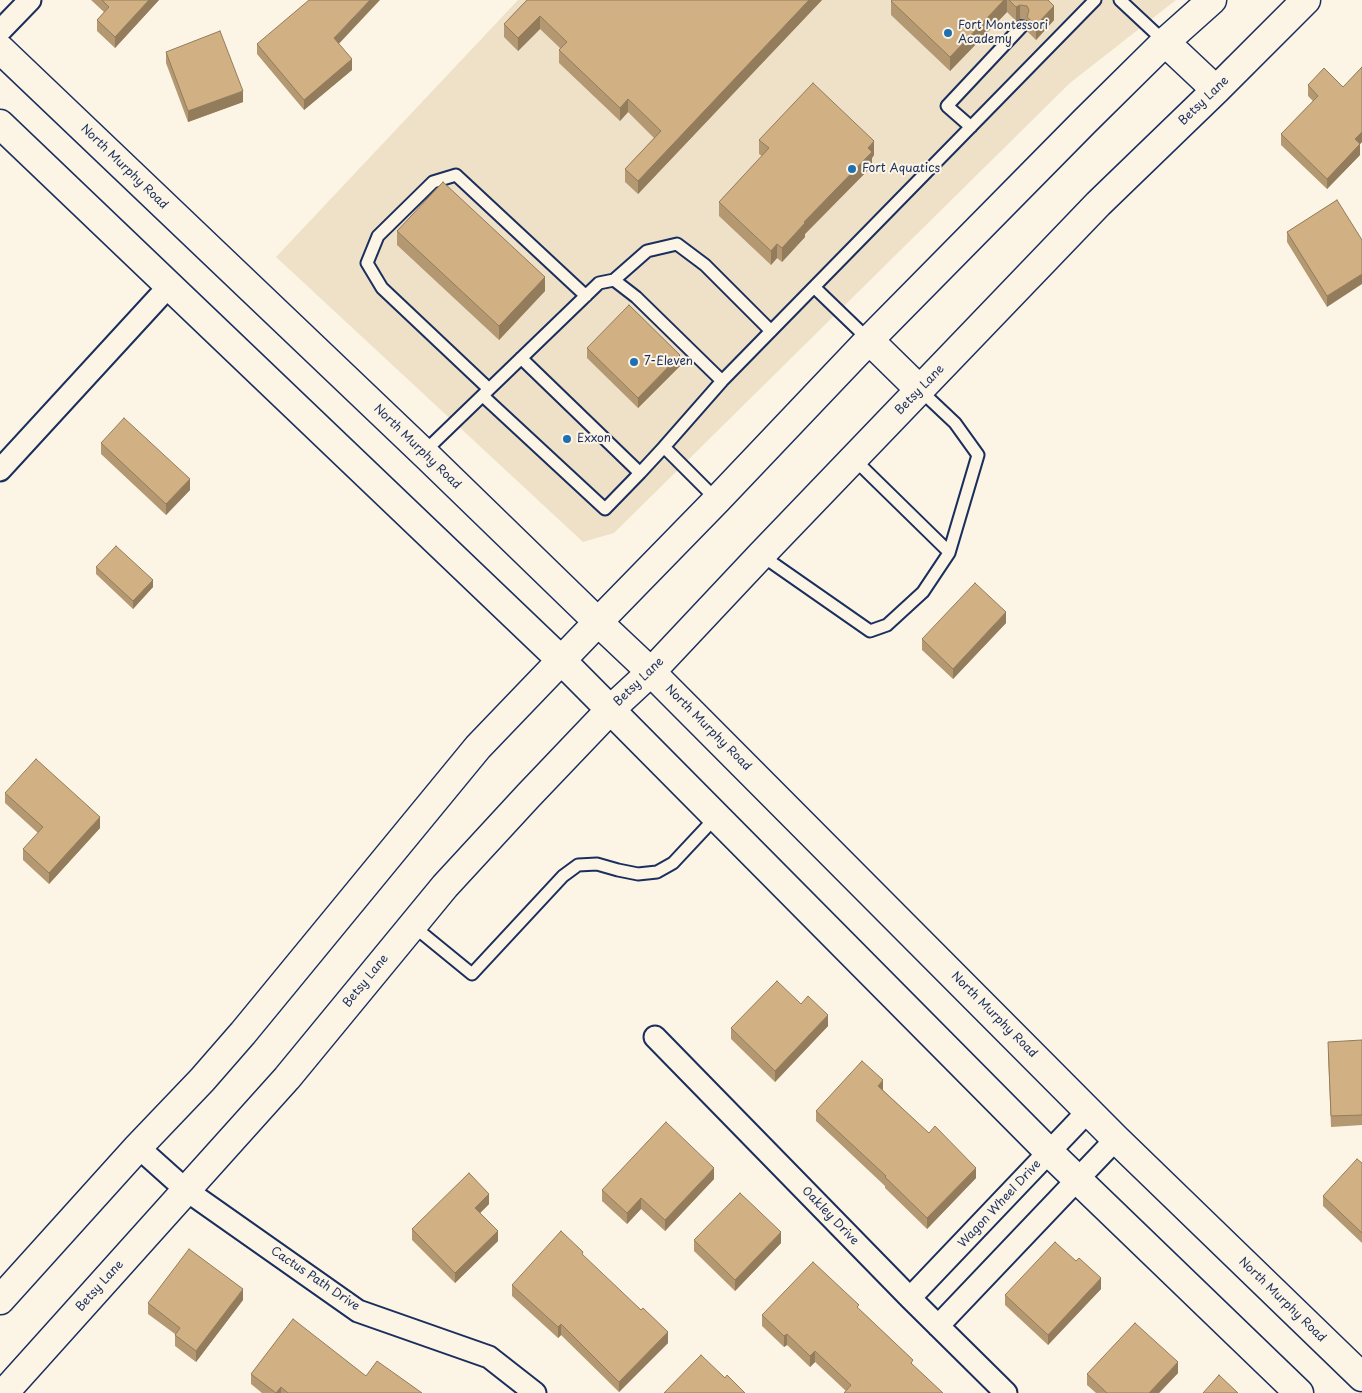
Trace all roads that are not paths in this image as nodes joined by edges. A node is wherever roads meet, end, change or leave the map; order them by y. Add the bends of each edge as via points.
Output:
1 (30, 0) edge
2 (1095, 0) edge
3 (1212, 0) edge
4 (1306, 0) edge
5 (1124, 2) edge
6 (1022, 26) edge
7 (0, 30) edge
8 (1165, 42) junction
9 (0, 49) edge
10 (1216, 90) junction
11 (0, 124) edge
12 (971, 127) junction
13 (614, 280) junction
14 (169, 286) junction
15 (814, 287) junction
16 (586, 296) junction
17 (771, 331) junction
18 (869, 340) junction
19 (521, 358) junction
20 (722, 381) junction
21 (920, 390) junction
22 (486, 392) junction
23 (664, 448) junction
24 (424, 452) junction
25 (853, 459) junction
26 (0, 470) edge
27 (640, 473) junction
28 (717, 500) junction
29 (950, 552) junction
30 (761, 555) junction
31 (598, 622) junction
32 (561, 660) junction
33 (651, 672) junction
34 (610, 710) junction
35 (716, 817) junction
36 (412, 925) junction
37 (655, 1037) dead end
38 (1089, 1110) junction
39 (1116, 1139) junction
40 (138, 1147) junction
41 (1049, 1152) junction
42 (1078, 1179) junction
43 (186, 1190) junction
44 (910, 1298) junction
45 (0, 1300) edge
46 (938, 1326) junction
47 (1362, 1377) edge
48 (4, 1393) edge
49 (535, 1393) edge
50 (1006, 1393) edge
51 (1299, 1393) edge

1 - 7 street
2 - 12 lane
3 - 8 main road
4 - 10 main road, Betsy Lane
5 - 8 lane
6 - 12 lane via 947,106
8 - 10 main road
8 - 18 main road
9 - 24 main road, North Murphy Road
10 - 21 main road, Betsy Lane via 1098,204
11 - 14 main road
12 - 15 lane
13 - 16 lane via 599,283
13 - 17 lane via 647,251 677,244 704,265
13 - 20 lane via 636,297
14 - 26 street
14 - 32 main road
15 - 17 lane
15 - 18 lane
16 - 19 lane
16 - 22 lane via 456,175 433,182 378,236 367,263 382,288
17 - 20 lane
18 - 21 main road
18 - 28 main road
19 - 22 lane
19 - 27 lane
20 - 23 lane
21 - 25 main road, Betsy Lane
21 - 29 lane via 955,423 978,455
22 - 24 lane
22 - 27 lane via 605,509
23 - 27 lane
23 - 28 lane
24 - 31 main road, North Murphy Road
25 - 29 lane
25 - 30 main road, Betsy Lane
28 - 31 main road
29 - 30 lane via 923,592 887,625 870,631
30 - 33 main road, Betsy Lane
31 - 32 main road
31 - 33 main road, North Murphy Road
32 - 34 main road
32 - 40 main road via 478,747 243,1033
33 - 34 main road, Betsy Lane
33 - 38 main road, North Murphy Road
34 - 35 main road
34 - 36 main road, Betsy Lane
35 - 36 lane via 673,863 657,872 638,874 597,864 578,866 563,876 472,974
35 - 41 main road
36 - 43 main road, Betsy Lane via 287,1078
37 - 44 street, Oakley Drive
38 - 39 main road, North Murphy Road
38 - 41 street, Wagon Wheel Drive
39 - 42 street
39 - 47 main road, North Murphy Road
40 - 43 street, Cactus Path Drive
40 - 45 main road
41 - 42 main road
41 - 44 street, Wagon Wheel Drive
42 - 46 street
42 - 51 main road
43 - 48 main road, Betsy Lane
43 - 49 street, Cactus Path Drive via 358,1310 489,1357
44 - 46 street, Oakley Drive
46 - 50 street, Oakley Drive

